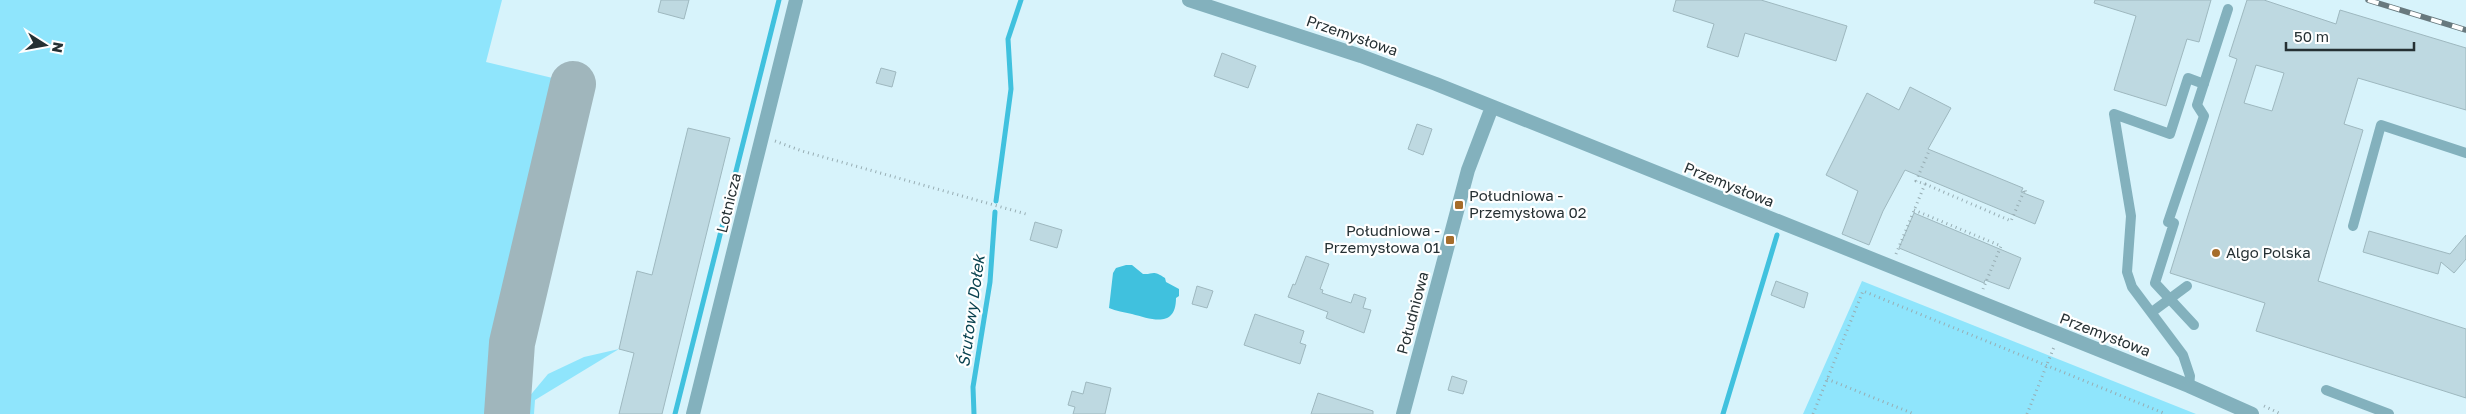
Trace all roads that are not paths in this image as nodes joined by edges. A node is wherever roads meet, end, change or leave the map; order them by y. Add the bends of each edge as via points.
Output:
1 (796, 0) edge
2 (1189, 0) edge
3 (2228, 9) dead end
4 (2204, 84) junction
5 (1492, 107) junction
6 (2466, 153) edge
7 (2353, 226) dead end
8 (2187, 286) dead end
9 (2170, 298) junction
10 (2152, 312) junction
11 (2194, 325) dead end
12 (2189, 386) junction
13 (2326, 390) dead end
14 (693, 414) edge
15 (1403, 414) edge
16 (2252, 414) edge
17 (2389, 414) edge

1 - 14 street, Lotnicza
2 - 5 street, Przemysłowa via 1361,56
3 - 4 lane
4 - 9 lane via 2198,104 2204,116 2168,222 2174,223 2155,283
4 - 10 lane via 2188,78 2170,134 2114,114 2131,216 2126,272 2132,287
5 - 12 street, Przemysłowa
5 - 15 street, Południowa via 1468,170
6 - 7 lane via 2381,125
8 - 9 lane
9 - 10 lane
9 - 11 lane
10 - 12 lane via 2183,356 2190,376
12 - 16 street, Przemysłowa
13 - 17 lane

